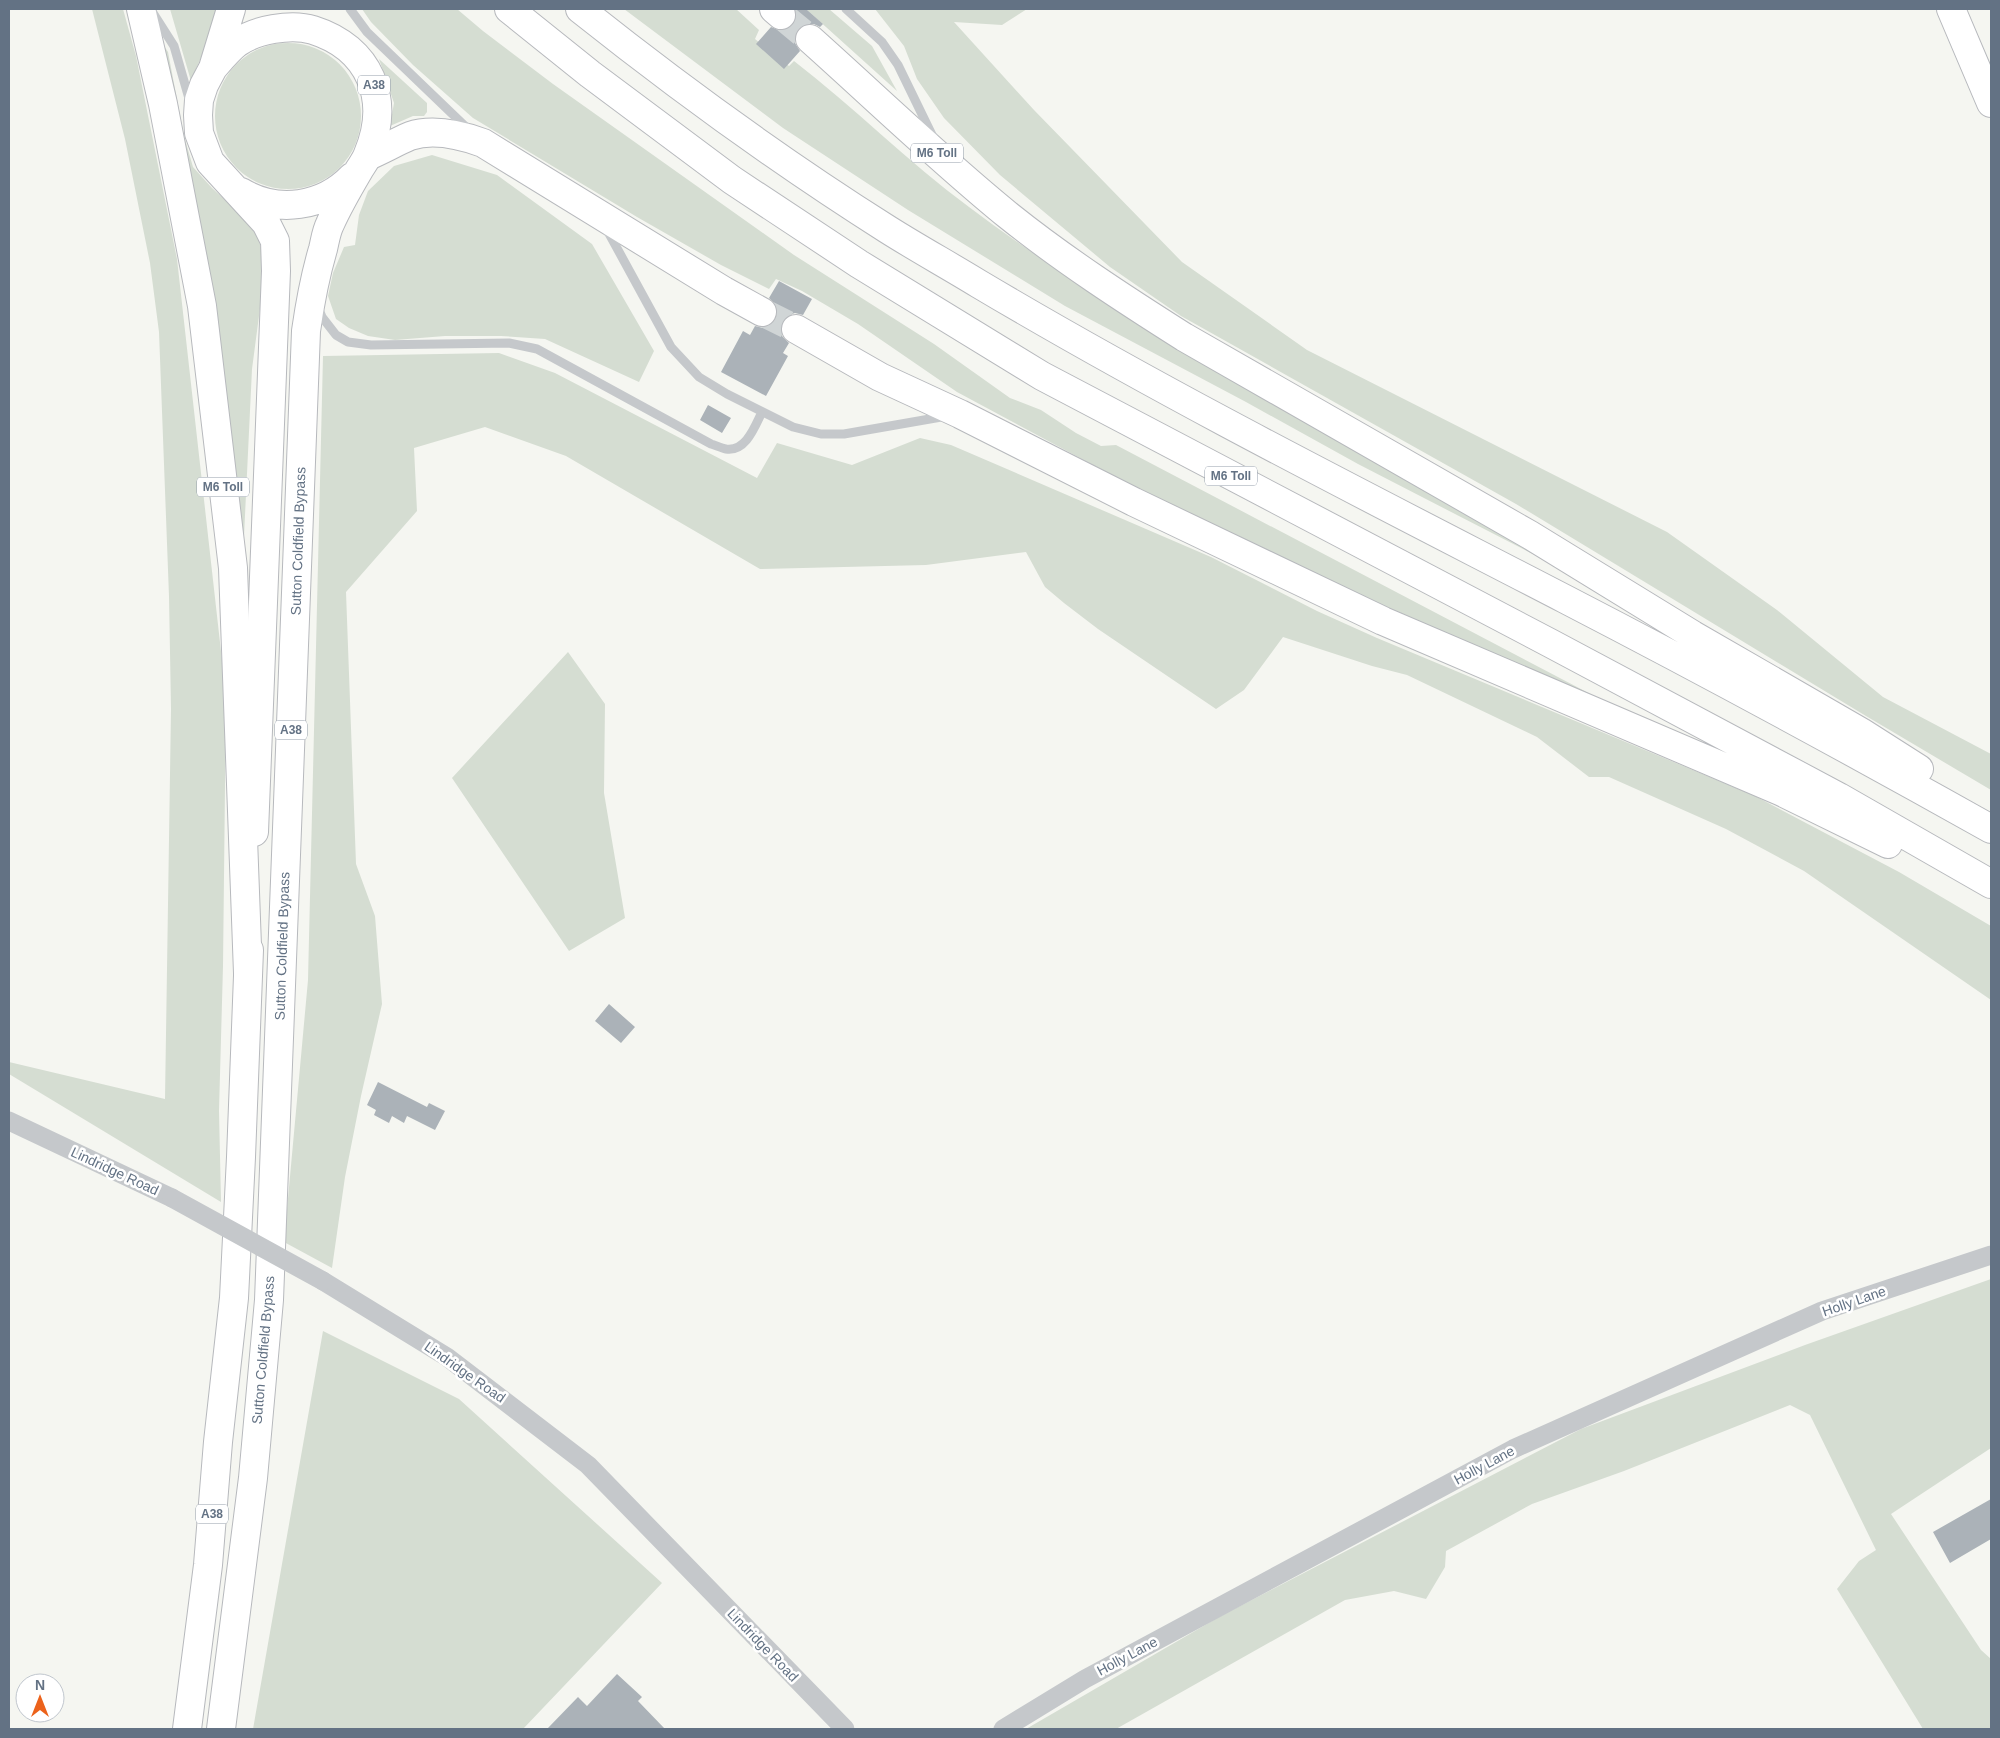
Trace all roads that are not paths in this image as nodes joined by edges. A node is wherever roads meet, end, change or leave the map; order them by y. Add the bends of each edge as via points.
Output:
1 (141, 9) edge
2 (150, 9) edge
3 (231, 9) edge
4 (292, 9) edge
5 (350, 9) edge
6 (509, 9) edge
7 (580, 9) edge
8 (846, 9) edge
9 (1951, 9) edge
10 (310, 29) junction
11 (810, 39) tunnel mouth
12 (212, 68) junction
13 (1991, 102) edge
14 (199, 133) junction
15 (483, 143) junction
16 (944, 160) junction
17 (363, 163) junction
18 (230, 185) junction
19 (598, 213) junction
20 (312, 293) junction
21 (762, 312) tunnel mouth
22 (796, 329) tunnel mouth
23 (762, 412) junction
24 (960, 414) junction
25 (1991, 816) edge
26 (1991, 829) edge
27 (1991, 884) edge
28 (1991, 895) edge
29 (248, 973) junction
30 (9, 1121) edge
31 (1991, 1255) edge
32 (187, 1729) edge
33 (221, 1729) edge
34 (845, 1729) edge
35 (1003, 1729) edge

1 - 29 highway, M6 Toll via 202,306 233,568
2 - 14 lane via 174,46
3 - 12 highway, Sutton Coldfield Bypass / A38
4 - 10 highway, Sutton Coldfield Bypass / A38
5 - 15 lane via 367,32
6 - 27 highway, M6 Toll via 732,180 859,264 1042,376 1830,792
7 - 26 highway via 800,171 888,230 1059,331 1251,436 1855,753
8 - 16 lane via 882,42 898,65
9 - 13 highway
10 - 12 highway, Sutton Coldfield Bypass / A38 via 265,30 237,43
10 - 17 highway, Sutton Coldfield Bypass / A38 via 329,35 346,46 361,60 370,75 378,112 376,133
11 - 16 highway, M6 Toll
12 - 14 highway, Sutton Coldfield Bypass / A38 via 200,100
14 - 18 highway, Sutton Coldfield Bypass / A38 via 210,162
15 - 17 highway via 460,135 412,136
15 - 19 highway
16 - 25 highway, M6 Toll via 1009,216 1184,337 1530,535 1693,635 1861,732
17 - 18 highway, Sutton Coldfield Bypass / A38 via 332,194 308,203 287,206 267,203 251,198
17 - 20 highway, Sutton Coldfield Bypass / A38 via 329,225
18 - 29 highway, Sutton Coldfield Bypass / A38 via 266,222 275,241 276,272
19 - 21 highway
19 - 23 lane via 671,347 699,377
20 - 23 lane via 322,317 336,334 348,342 372,345 509,343 537,349 711,444 728,449 741,445 749,437
20 - 33 highway, Sutton Coldfield Bypass / A38 via 306,331 269,1300 253,1478
22 - 24 highway via 880,377
23 - 24 lane via 793,427 821,434 844,434
24 - 28 highway via 1143,506 1383,620 1782,792
29 - 32 highway, Sutton Coldfield Bypass / A38 via 234,1298 208,1565
30 - 34 street, Lindridge Road, bridge via 172,1198 323,1281 447,1357 588,1465
31 - 35 street, Holly Lane via 1822,1311 1513,1449 1085,1679

